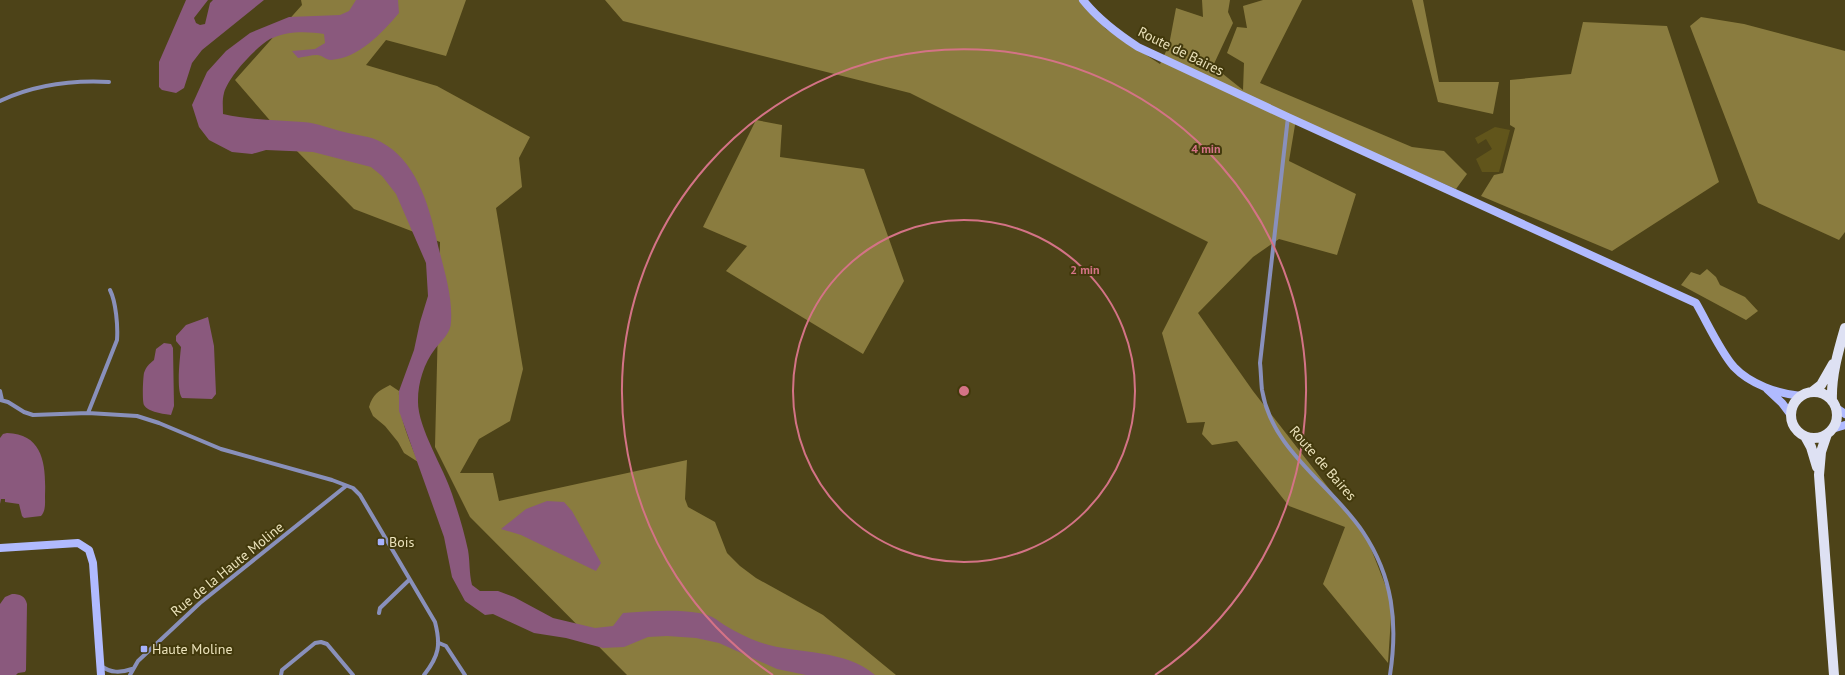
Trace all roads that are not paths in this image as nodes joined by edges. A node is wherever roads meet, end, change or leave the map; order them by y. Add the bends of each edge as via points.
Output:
1 (1083, 0) edge
2 (109, 82) dead end
3 (0, 101) edge
4 (1288, 117) junction
5 (110, 290) dead end
6 (1845, 328) edge
7 (1838, 353) junction
8 (1763, 386) junction
9 (0, 391) edge
10 (1812, 392) junction
11 (1801, 396) junction
12 (1, 400) edge
13 (1834, 404) junction
14 (88, 413) junction
15 (1845, 414) edge
16 (1791, 415) junction
17 (1845, 425) edge
18 (1829, 431) junction
19 (1805, 436) junction
20 (1819, 475) junction
21 (346, 486) junction
22 (0, 548) edge
23 (409, 580) junction
24 (379, 613) dead end
25 (439, 643) junction
26 (99, 665) junction
27 (132, 669) junction
28 (101, 675) edge
29 (130, 675) edge
30 (280, 675) edge
31 (353, 675) edge
32 (424, 675) edge
33 (465, 675) edge
34 (1390, 675) edge
35 (1834, 675) edge

1 - 4 street, Route de Baires via 1098,16 1138,47
2 - 3 street via 56,84 34,88
4 - 8 street, Route de Baires via 1696,303 1734,367
4 - 34 street, Route de Baires via 1260,363 1262,390 1270,417 1286,445 1354,519 1384,573 1394,612
5 - 14 street via 114,296 117,340
6 - 7 main road
7 - 10 main road via 1824,380
7 - 13 main road via 1832,384
8 - 11 street
8 - 16 street
9 - 12 street
10 - 11 main road
10 - 13 main road via 1822,394
11 - 16 main road via 1793,405
12 - 14 street via 34,415
13 - 15 street
13 - 18 main road via 1836,419
14 - 21 street via 137,416 221,449
16 - 19 main road via 1795,428
17 - 18 street
18 - 19 main road via 1817,437
18 - 20 main road via 1821,452
19 - 20 main road
20 - 35 main road
21 - 23 street via 353,488 360,495
21 - 27 street, Rue de la Haute Moline via 200,603
22 - 26 street via 78,543 89,550 93,563
23 - 24 street via 380,608
23 - 25 street via 435,622
25 - 32 street via 432,664
25 - 33 street via 446,646
26 - 27 street via 115,672
26 - 28 street
27 - 29 street, Rue de la Haute Moline
30 - 31 street via 282,670 315,643 321,642 327,644

